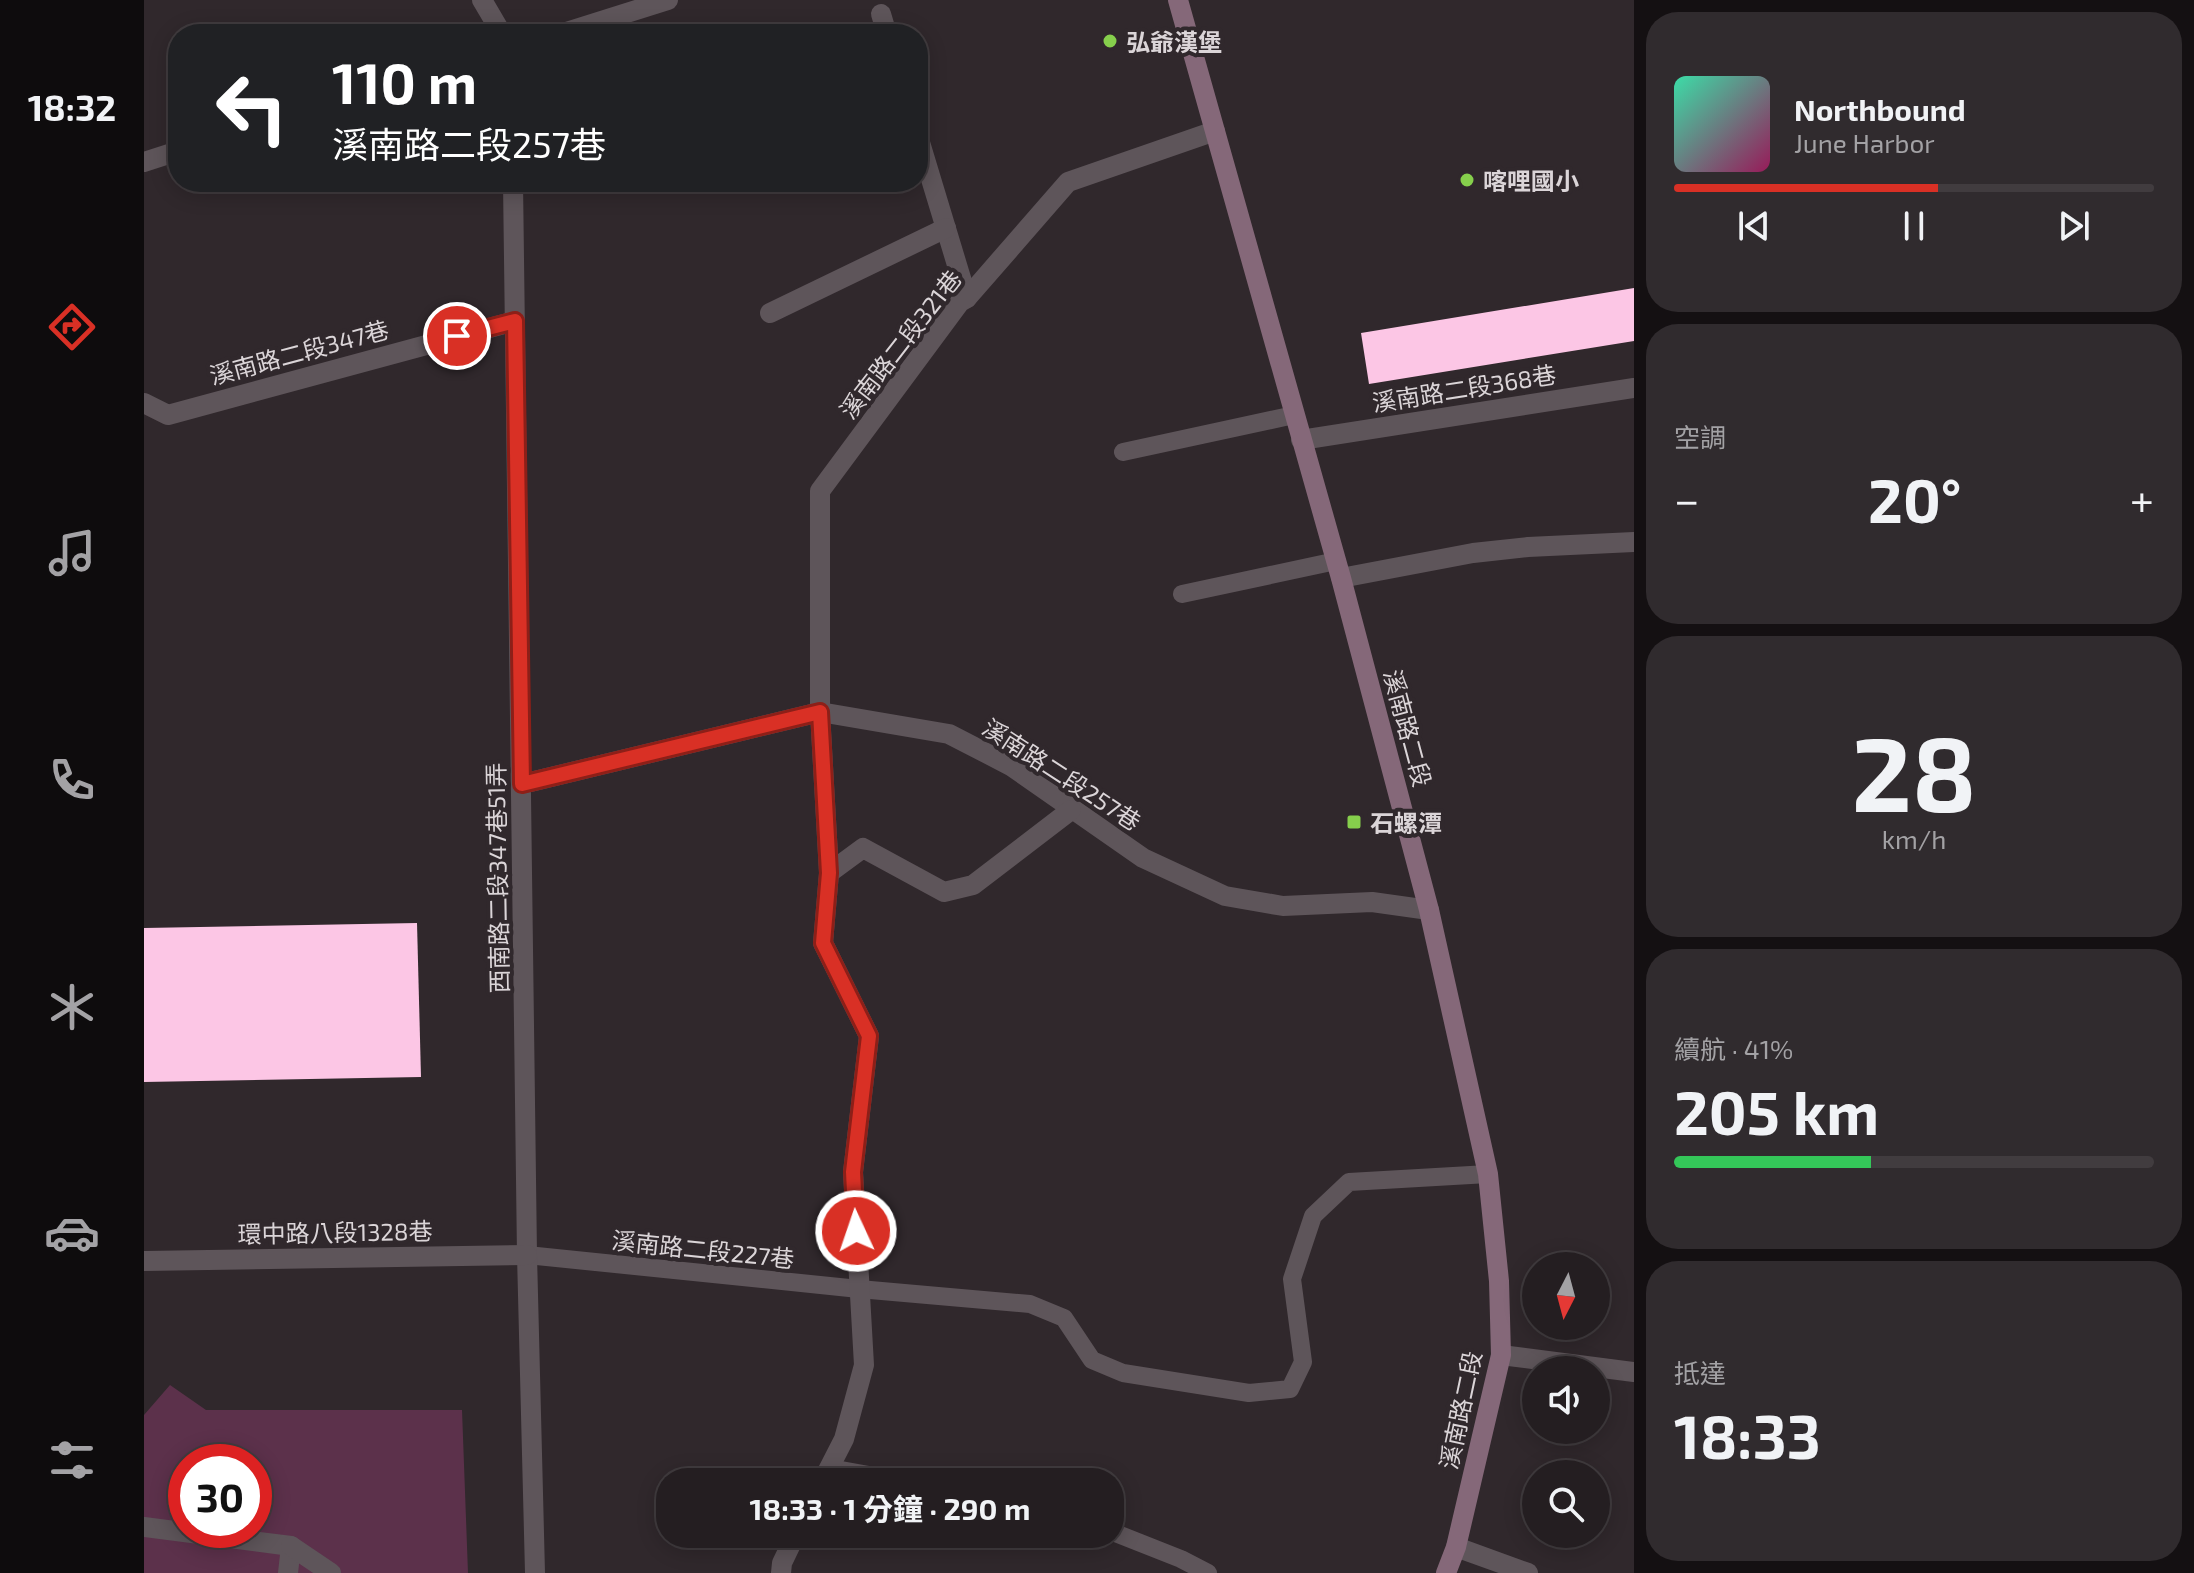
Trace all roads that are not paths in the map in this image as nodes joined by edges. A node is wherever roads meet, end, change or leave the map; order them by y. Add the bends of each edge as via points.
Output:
1 (482, 0) edge
2 (668, 0) edge
3 (1178, 0) edge
4 (496, 24) edge
5 (592, 24) edge
6 (1215, 131) junction
7 (168, 154) edge
8 (144, 162) edge
9 (928, 169) edge
10 (513, 192) edge
11 (946, 228) junction
12 (967, 298) junction
13 (770, 313) dead end
14 (515, 321) junction
15 (1634, 388) edge
16 (144, 403) edge
17 (1294, 415) junction
18 (1301, 440) junction
19 (1123, 452) dead end
20 (1634, 542) edge
21 (1338, 570) junction
22 (1182, 594) dead end
23 (820, 712) junction
24 (522, 784) junction
25 (1071, 810) junction
26 (829, 873) junction
27 (1429, 910) junction
28 (1488, 1174) junction
29 (527, 1255) junction
30 (144, 1261) edge
31 (859, 1289) junction
32 (1501, 1355) junction
33 (1634, 1372) edge
34 (830, 1468) edge
35 (144, 1527) edge
36 (1124, 1537) edge
37 (291, 1546) junction
38 (1456, 1547) junction
39 (789, 1548) edge
40 (1200, 1571) edge
41 (288, 1573) edge
42 (331, 1573) edge
43 (535, 1573) edge
44 (781, 1573) edge
45 (1446, 1573) edge
46 (1528, 1573) edge

1 - 4 street
2 - 5 street
3 - 6 main road, 溪南路二段
6 - 12 street, 溪南路二段321巷 via 1068,182
6 - 17 main road, 溪南路二段
7 - 8 street
9 - 11 street
10 - 14 street, 西南路二段347巷51弄
11 - 12 street
11 - 13 street
12 - 23 street, 溪南路二段321巷 via 820,491
14 - 16 street, 溪南路二段347巷 via 168,415
14 - 24 street, 西南路二段347巷51弄
15 - 18 street, 溪南路二段368巷
17 - 18 main road, 溪南路二段
17 - 19 lane
18 - 21 main road, 溪南路二段
20 - 21 street via 1528,547
21 - 22 lane
21 - 27 main road, 溪南路二段
23 - 24 street, 溪南路二段257巷
23 - 25 street, 溪南路二段257巷 via 949,734 1011,766
23 - 26 street, 溪南路二段321巷
24 - 29 street, 西南路二段347巷51弄
25 - 26 street via 973,885 959,889 944,892 863,848
25 - 27 street, 溪南路二段257巷 via 1143,858 1225,896 1283,906 1372,902
26 - 31 street, 溪南路二段321巷 via 823,943 869,1036 853,1172
27 - 28 main road, 溪南路二段
28 - 31 lane, 溪南路二段227巷 via 1349,1182 1313,1216 1292,1279 1303,1362 1290,1389 1249,1393 1123,1373 1092,1360 1064,1318 1030,1304
28 - 32 main road, 溪南路二段
29 - 30 street, 環中路八段1328巷
29 - 31 lane, 溪南路二段227巷
29 - 43 street, 西南路二段347巷51弄
31 - 34 street, 溪南路二段321巷 via 864,1365 844,1439
32 - 33 street
32 - 38 main road, 溪南路二段
35 - 37 street
36 - 40 lane
37 - 41 street
37 - 42 street
38 - 45 main road, 溪南路二段
38 - 46 street
39 - 44 street

